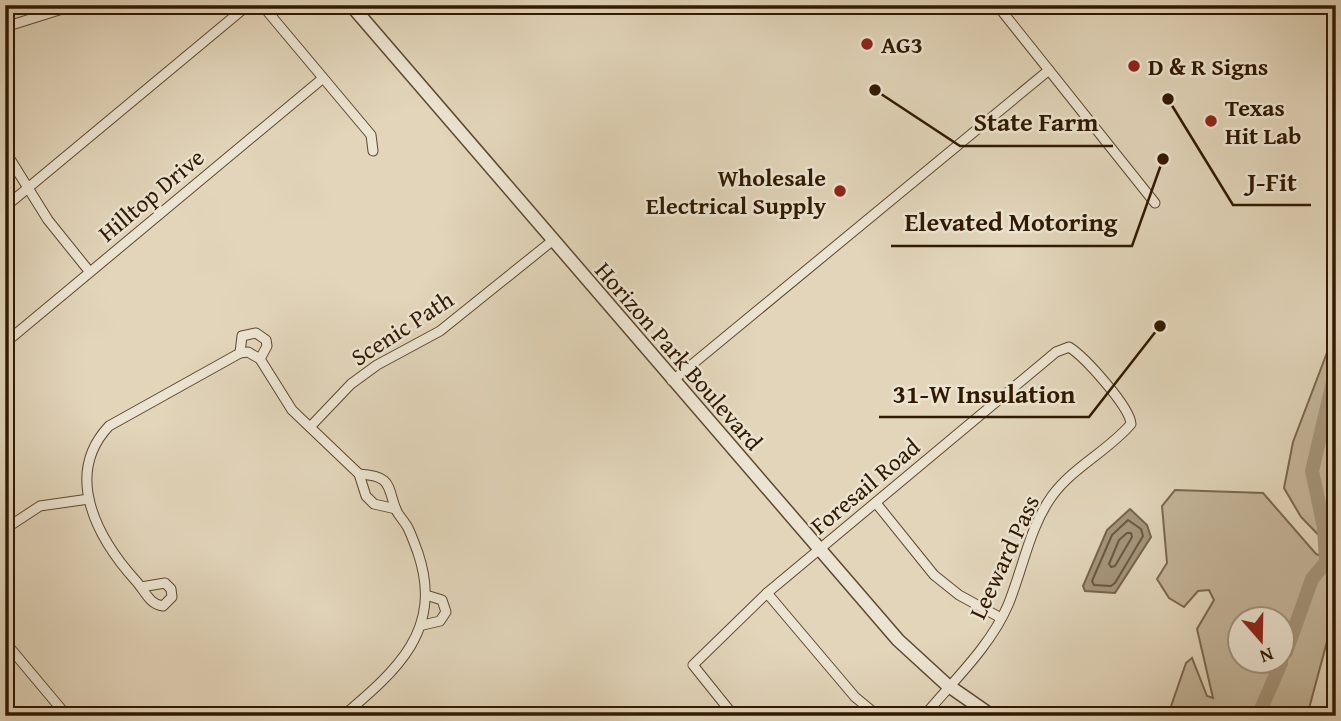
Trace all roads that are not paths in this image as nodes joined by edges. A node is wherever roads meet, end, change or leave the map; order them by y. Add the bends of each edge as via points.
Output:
1 (75, 5) edge
2 (248, 5) edge
3 (262, 5) edge
4 (351, 5) edge
5 (997, 5) edge
6 (5, 27) edge
7 (1049, 70) junction
8 (322, 79) junction
9 (5, 151) edge
10 (373, 151) dead end
11 (26, 189) junction
12 (1154, 203) dead end
13 (5, 207) edge
14 (552, 241) junction
15 (89, 271) junction
16 (5, 343) edge
17 (240, 353) junction
18 (260, 359) junction
19 (672, 381) junction
20 (1131, 425) joint
21 (310, 427) junction
22 (359, 474) junction
23 (89, 499) junction
24 (876, 503) junction
25 (396, 509) junction
26 (5, 529) edge
27 (819, 549) junction
28 (141, 587) dead end
29 (767, 593) junction
30 (426, 595) junction
31 (1001, 618) junction
32 (423, 625) junction
33 (5, 642) edge
34 (948, 687) junction
35 (67, 716) edge
36 (343, 716) edge
37 (734, 716) edge
38 (878, 716) edge
39 (924, 716) edge
40 (992, 716) edge

1 - 6 street
2 - 11 street
3 - 8 street
4 - 14 street, Horizon Park Boulevard
5 - 7 street
7 - 12 street
7 - 19 street
8 - 10 street via 371,135
8 - 15 street, Hilltop Drive
9 - 11 street
11 - 13 street
11 - 15 street
14 - 19 street, Horizon Park Boulevard
14 - 21 street, Scenic Path via 440,331 351,384
15 - 16 street, Hilltop Drive
17 - 18 street
17 - 18 street via 242,337 256,333 267,346
17 - 23 street via 109,426 93,450
18 - 21 street via 292,410
19 - 27 street, Horizon Park Boulevard
20 - 24 street, Foresail Road via 1127,411 1086,360 1069,347 1056,352
20 - 31 street, Leeward Pass via 1065,480 1051,498
21 - 22 street
22 - 25 street via 366,496 374,504
22 - 25 street via 388,483
23 - 26 street via 40,506
23 - 28 street via 97,531
24 - 27 street, Foresail Road
24 - 31 street via 934,575
25 - 30 street via 419,556
27 - 29 street, Foresail Road
27 - 34 street, Horizon Park Boulevard via 898,640
29 - 37 street, Foresail Road via 693,665
29 - 38 street via 855,696
30 - 32 street
30 - 32 street via 442,600 446,612 440,621
31 - 34 street, Leeward Pass
32 - 36 street via 393,673
33 - 35 street
34 - 39 street, Leeward Pass
34 - 40 street, Horizon Park Boulevard

